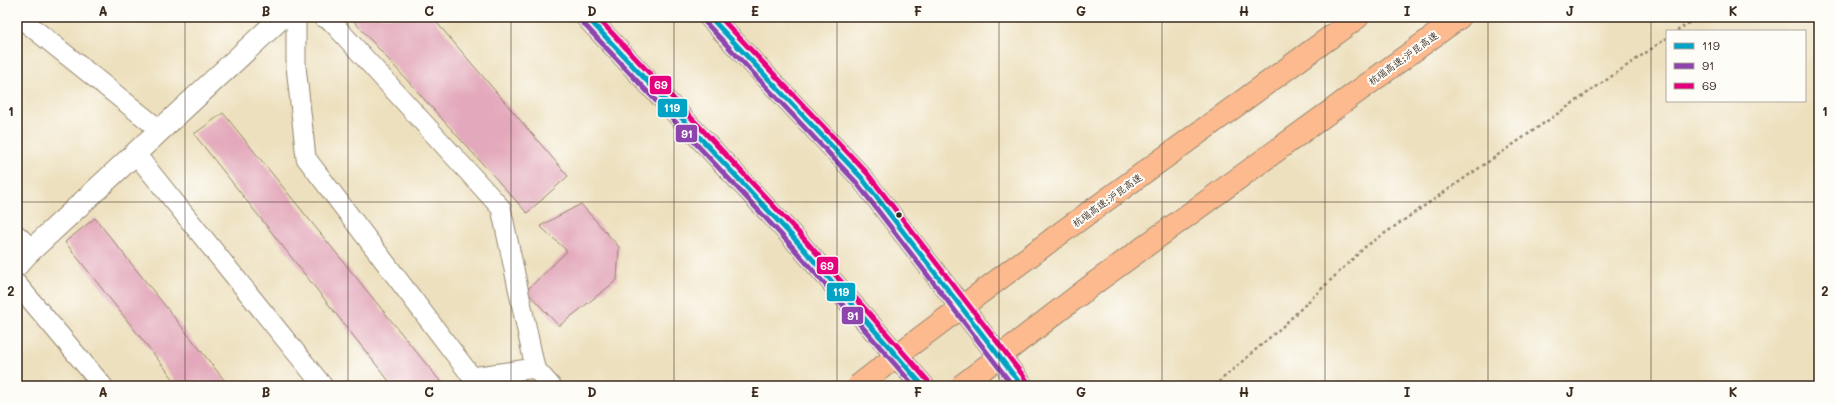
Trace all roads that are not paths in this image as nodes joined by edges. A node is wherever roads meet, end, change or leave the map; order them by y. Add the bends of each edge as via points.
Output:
1 (19, 17) edge
2 (282, 17) edge
3 (296, 17) edge
4 (323, 17) edge
5 (587, 17) edge
6 (710, 17) edge
7 (1358, 17) edge
8 (1460, 17) edge
9 (160, 130) junction
10 (136, 153) junction
11 (24, 242) edge
12 (17, 265) edge
13 (17, 284) edge
14 (535, 368) junction
15 (103, 386) edge
16 (323, 386) edge
17 (551, 386) edge
18 (858, 386) edge
19 (923, 386) edge
20 (961, 386) edge
21 (1022, 386) edge

1 - 9 lane
2 - 9 street
3 - 14 lane via 296,66 306,158 472,377
4 - 14 lane via 331,21 501,208
5 - 19 main road via 788,232
6 - 21 main road via 861,177
7 - 18 highway, 杭瑞高速;沪昆高速, bridge via 1054,238
8 - 20 highway, 杭瑞高速;沪昆高速, bridge via 1096,282
9 - 10 street
10 - 11 street
10 - 16 lane
11 - 12 street
13 - 15 lane
14 - 17 lane

